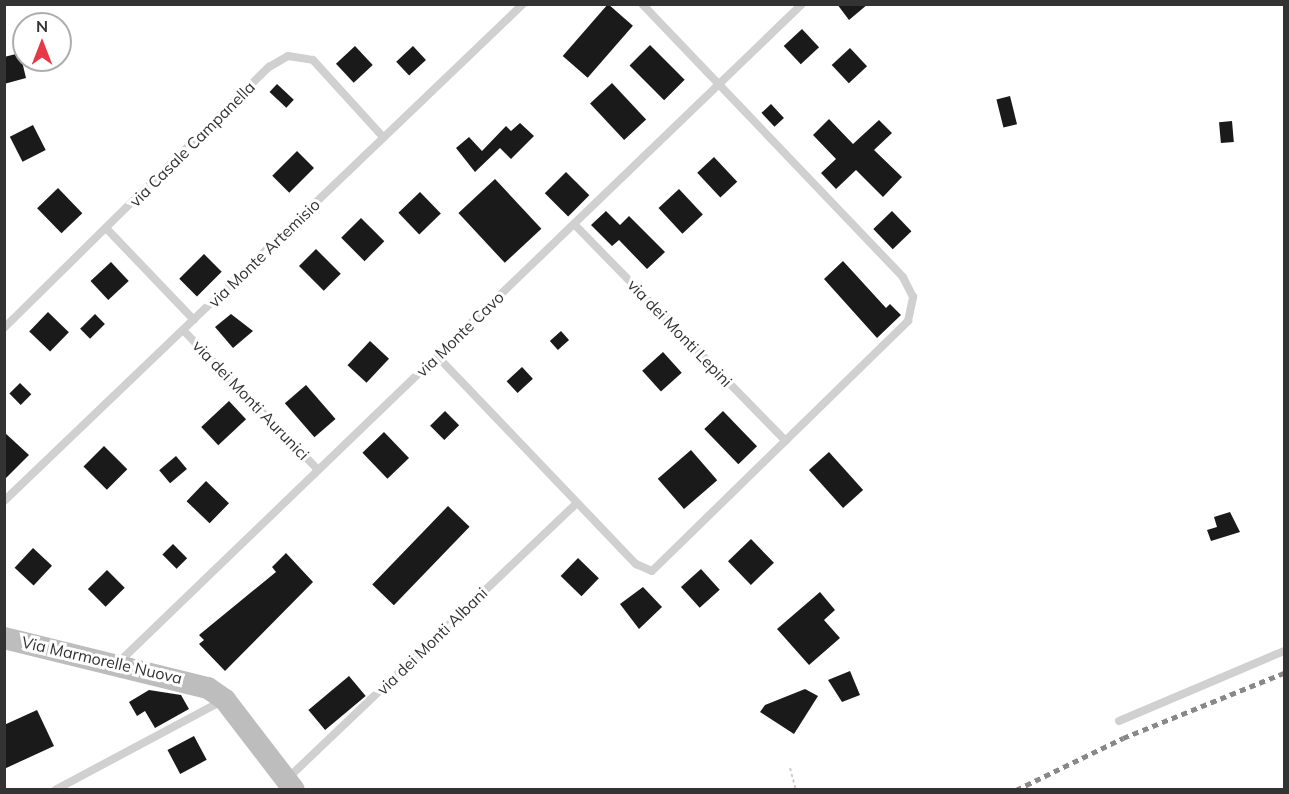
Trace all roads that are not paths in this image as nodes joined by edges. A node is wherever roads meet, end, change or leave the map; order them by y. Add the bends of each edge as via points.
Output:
1 (524, 4) edge
2 (642, 4) edge
3 (802, 4) edge
4 (718, 85) junction
5 (384, 138) junction
6 (574, 224) junction
7 (106, 228) junction
8 (194, 320) junction
9 (4, 328) edge
10 (183, 330) junction
11 (437, 356) junction
12 (786, 441) junction
13 (318, 470) junction
14 (4, 501) edge
15 (577, 503) junction
16 (4, 638) edge
17 (1284, 651) edge
18 (117, 663) junction
19 (225, 699) junction
20 (1119, 721) dead end
21 (291, 784) edge
22 (55, 789) edge

1 - 5 lane, via Monte Artemisio
2 - 4 lane
3 - 4 lane, via Monte Cavo
4 - 6 lane, via Monte Cavo
4 - 12 lane via 903,277 913,297 908,321
5 - 7 lane, via Casale Campanella via 313,60 288,56 269,67
5 - 8 lane, via Monte Artemisio
6 - 11 lane, via Monte Cavo
6 - 12 lane, via dei Monti Lepini
7 - 8 lane, via dei Monti Aurunici
7 - 9 lane, via Casale Campanella
8 - 10 lane, via Monte Artemisio
10 - 13 lane, via dei Monti Aurunici
10 - 14 lane, via Monte Artemisio
11 - 13 lane, via Monte Cavo
11 - 15 lane
12 - 15 lane via 652,571 636,564
13 - 18 lane, via Monte Cavo
15 - 21 lane, via dei Monti Albani
16 - 18 street, Via Marmorelle Nuova
17 - 20 lane
18 - 19 street, Via Marmorelle Nuova via 195,682
19 - 21 street, Via Marmorelle Nuova
19 - 22 lane

